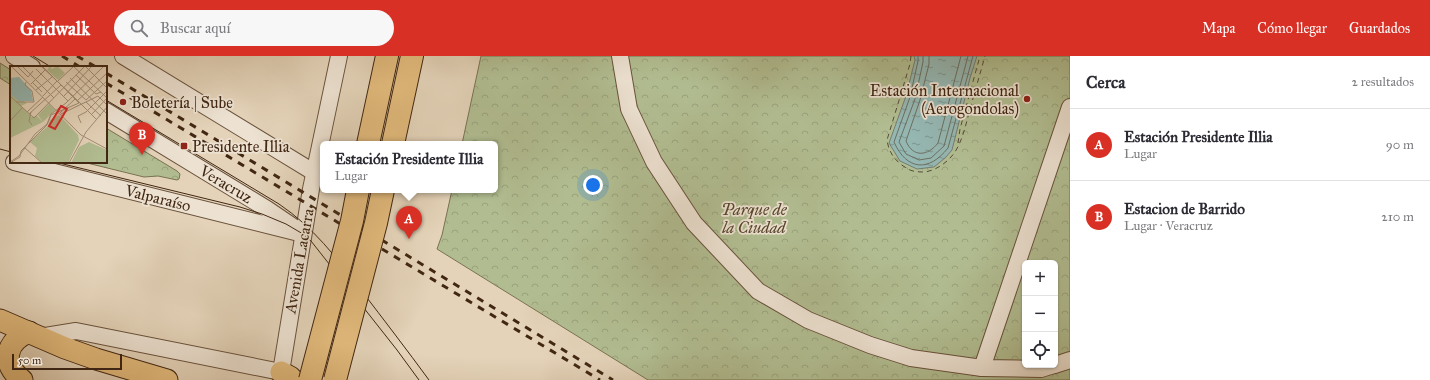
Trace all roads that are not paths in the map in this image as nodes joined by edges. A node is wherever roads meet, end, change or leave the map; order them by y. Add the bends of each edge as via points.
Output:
1 (14, 56) edge
2 (123, 56) edge
3 (339, 56) edge
4 (387, 56) edge
5 (412, 56) edge
6 (620, 56) edge
7 (30, 66) edge
8 (1070, 107) edge
9 (107, 113) edge
10 (322, 141) edge
11 (369, 141) edge
12 (394, 141) edge
13 (320, 149) edge
14 (0, 159) edge
15 (10, 162) edge
16 (16, 163) edge
17 (315, 173) junction
18 (357, 193) edge
19 (382, 193) edge
20 (303, 234) junction
21 (0, 320) edge
22 (34, 334) junction
23 (1070, 360) edge
24 (1058, 364) edge
25 (982, 368) junction
26 (1044, 368) edge
27 (0, 374) edge
28 (287, 376) edge
29 (21, 380) edge
30 (167, 380) edge
31 (310, 380) edge
32 (335, 380) edge

1 - 7 street
2 - 17 street
3 - 10 street, Avenida Lacarra
4 - 11 highway
5 - 12 highway
6 - 25 street via 629,109 654,162 694,223 758,291 808,320 870,345 911,358
8 - 25 street
9 - 20 street, Veracruz via 267,209
13 - 17 street, Avenida Lacarra
14 - 15 street, Valparaíso
16 - 20 street, Valparaíso
17 - 20 street, Avenida Lacarra
18 - 31 highway, bridge
19 - 32 highway, bridge
20 - 28 street, Avenida Lacarra
21 - 22 main road
22 - 28 street via 76,331
22 - 29 main road via 20,336 9,350 9,363 14,374
22 - 30 main road via 96,360
23 - 24 street
25 - 26 street
27 - 29 main road

